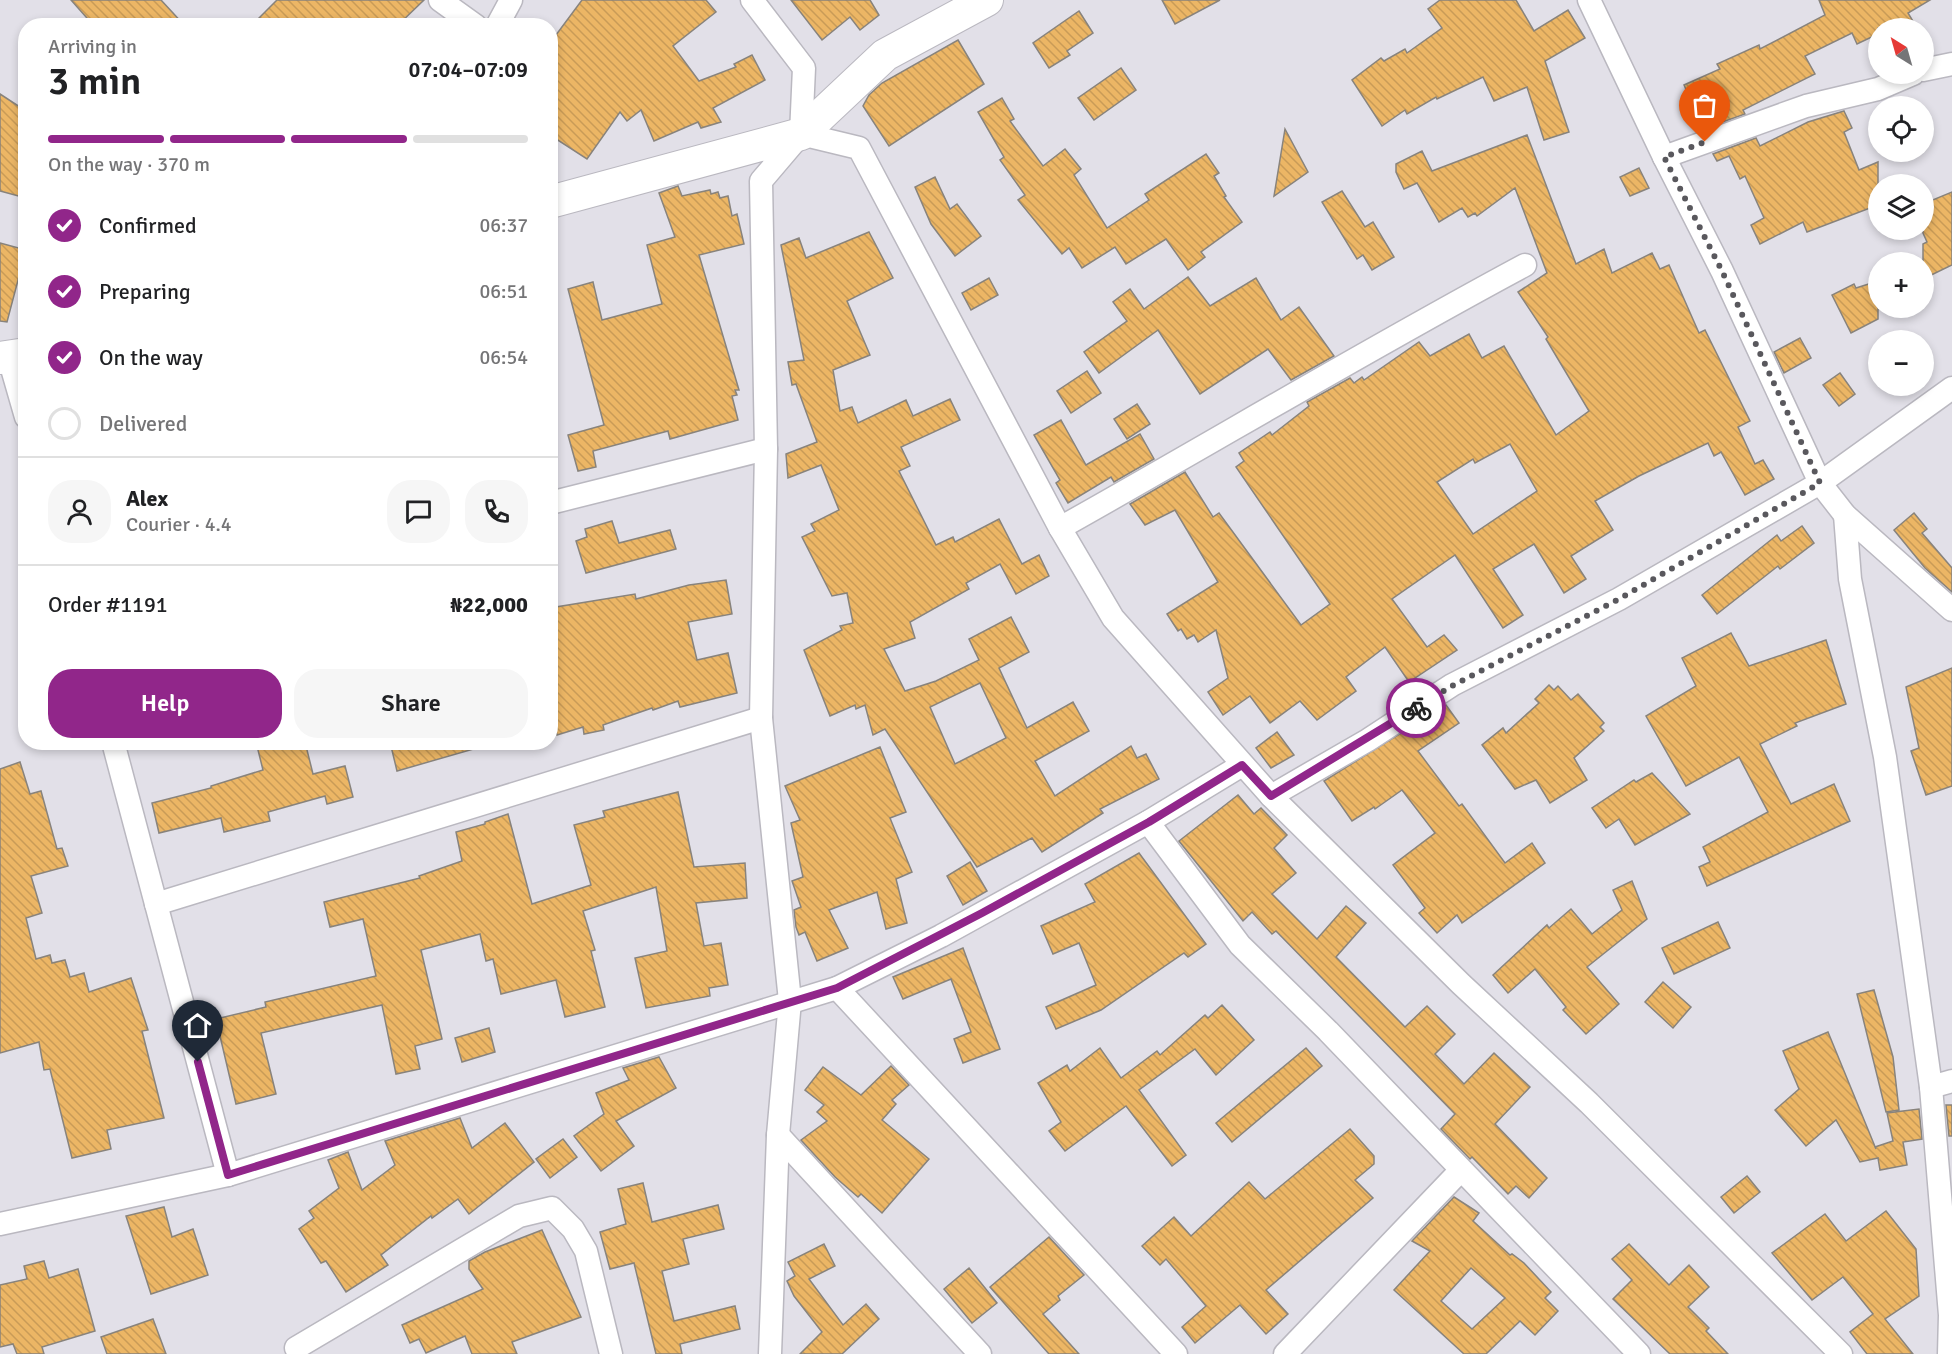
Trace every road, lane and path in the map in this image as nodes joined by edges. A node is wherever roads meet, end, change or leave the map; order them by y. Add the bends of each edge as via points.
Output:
1 (440, 0) edge
2 (511, 0) edge
3 (752, 0) edge
4 (987, 0) edge
5 (1589, 0) edge
6 (465, 18) edge
7 (501, 18) edge
8 (1952, 64) edge
9 (1934, 68) edge
10 (1890, 84) edge
11 (801, 134) junction
12 (1664, 157) junction
13 (558, 200) edge
14 (1525, 265) dead end
15 (12, 357) edge
16 (18, 383) edge
17 (1952, 388) edge
18 (766, 449) junction
19 (1820, 483) junction
20 (558, 501) edge
21 (1845, 515) junction
22 (1060, 528) junction
23 (1952, 610) edge
24 (761, 718) junction
25 (115, 750) edge
26 (1242, 765) junction
27 (1271, 796) junction
28 (1149, 822) junction
29 (156, 904) junction
30 (837, 988) junction
31 (790, 1001) junction
32 (1941, 1084) edge
33 (778, 1135) junction
34 (1460, 1171) junction
35 (228, 1175) junction
36 (0, 1224) edge
37 (294, 1352) edge
38 (611, 1354) edge
39 (770, 1354) edge
40 (980, 1354) edge
41 (1176, 1354) edge
42 (1285, 1354) edge
43 (1639, 1354) edge
44 (1841, 1354) edge
45 (1950, 1354) edge

1 - 6 street
2 - 7 street
3 - 11 street via 804,68
4 - 11 street via 885,55
5 - 12 street
8 - 9 street
10 - 12 street via 1806,106
11 - 13 street
11 - 18 street via 761,181
11 - 22 street via 859,148
12 - 19 street via 1722,271
14 - 22 street
15 - 16 street
17 - 19 street
18 - 20 street
18 - 24 street
19 - 21 street
19 - 27 street via 1619,599 1452,686
21 - 23 street
21 - 32 street via 1850,579
22 - 26 street via 1113,618
24 - 29 street
24 - 31 street
25 - 29 street
26 - 27 street
26 - 28 street
27 - 44 street via 1461,984 1589,1103
28 - 30 street
28 - 34 street via 1240,945
29 - 35 street
30 - 31 street
30 - 41 street
31 - 33 street
31 - 35 street
32 - 45 street
33 - 39 street
33 - 40 street
34 - 42 street
34 - 43 street
35 - 36 street
37 - 38 street via 519,1216 552,1208 573,1229 586,1251

